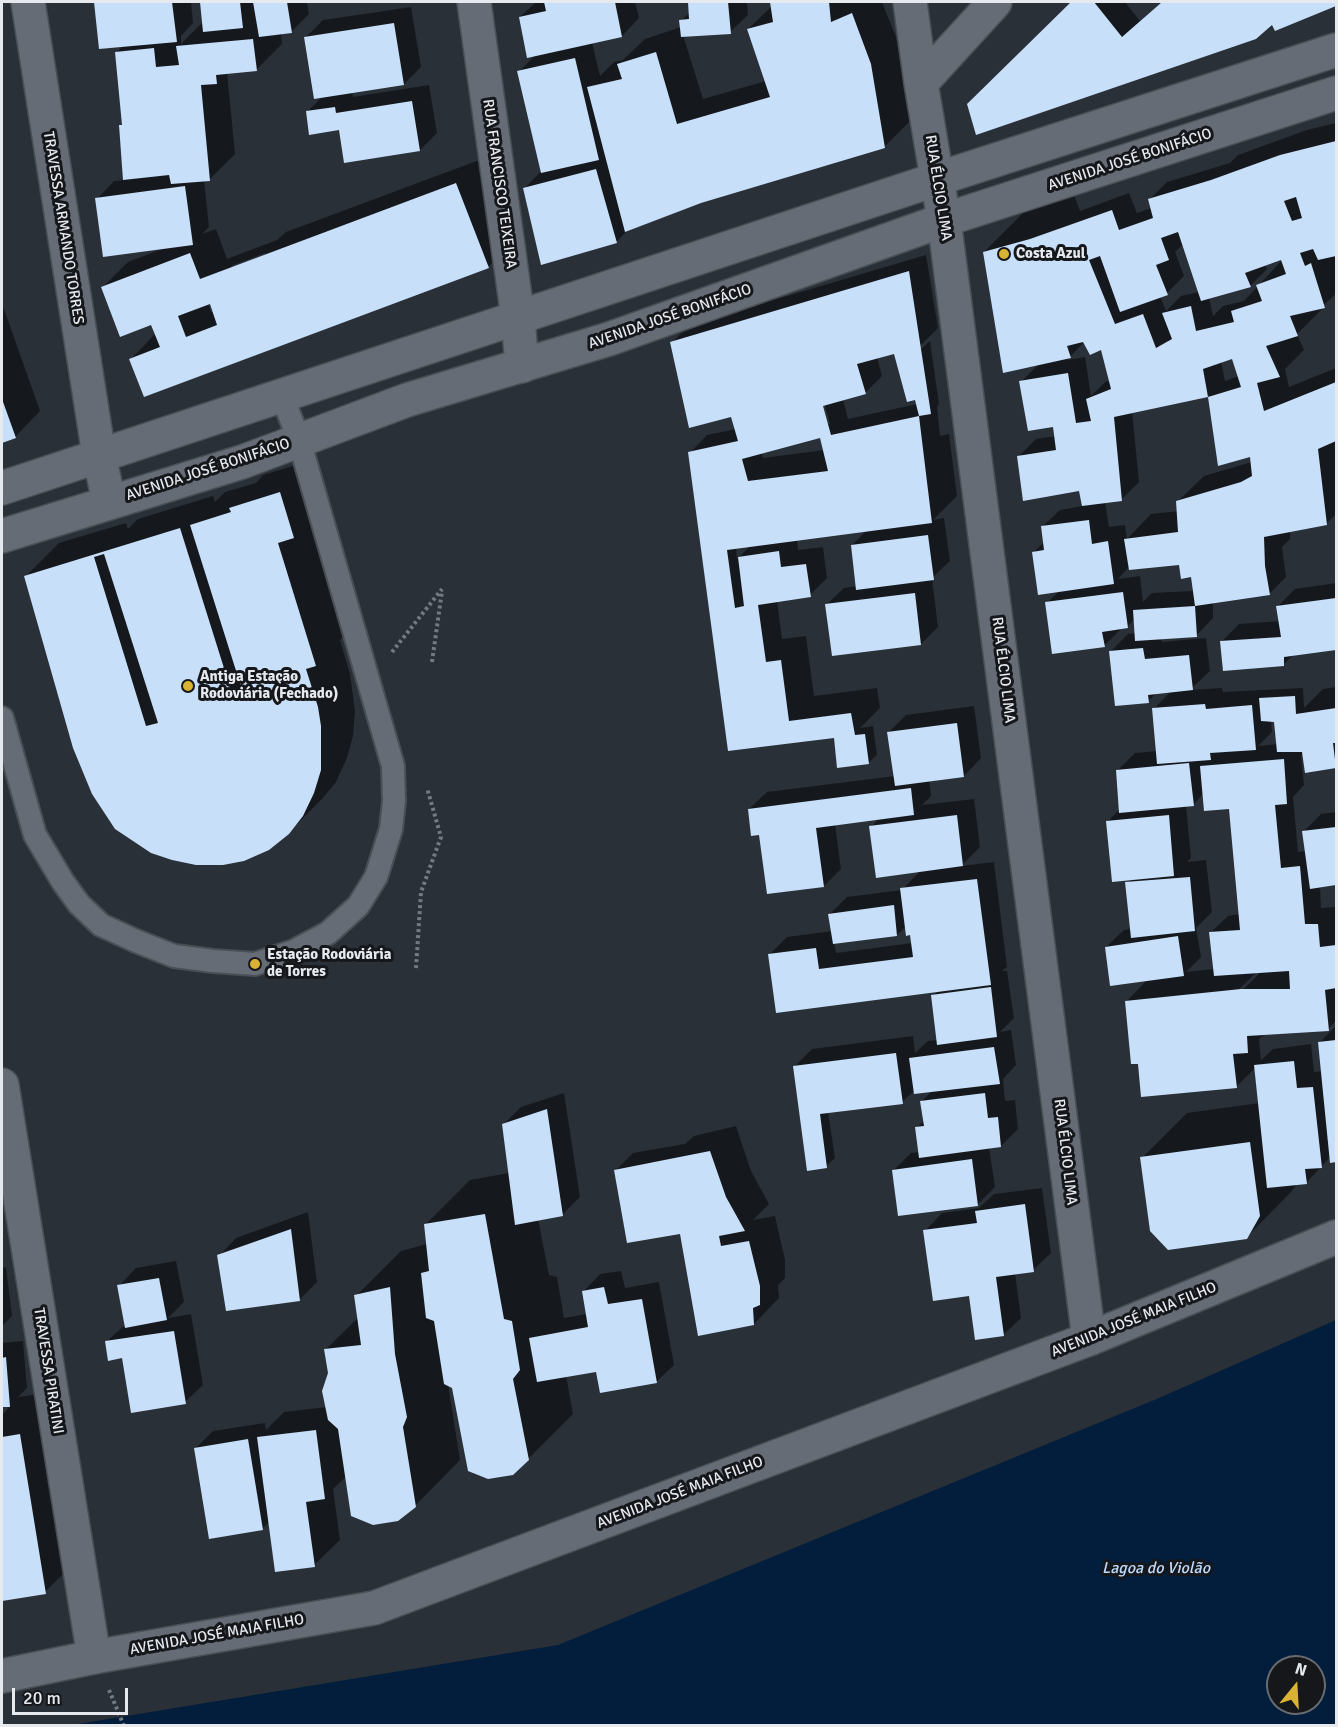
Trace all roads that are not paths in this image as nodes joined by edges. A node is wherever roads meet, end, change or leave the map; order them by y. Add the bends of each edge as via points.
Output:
1 (28, 2) edge
2 (474, 2) edge
3 (910, 2) edge
4 (995, 2) edge
5 (1336, 50) edge
6 (921, 83) junction
7 (1336, 93) edge
8 (937, 178) junction
9 (944, 220) junction
10 (518, 318) junction
11 (522, 366) junction
12 (282, 396) junction
13 (299, 440) junction
14 (99, 455) junction
15 (2, 488) edge
16 (110, 502) junction
17 (2, 537) edge
18 (2, 718) edge
19 (2, 1085) edge
20 (1336, 1237) edge
21 (1089, 1339) junction
22 (94, 1657) junction
23 (2, 1676) edge

1 - 14 street, TRAVESSA ARMANDO TORRES
2 - 10 street, RUA FRANCISCO TEIXEIRA
3 - 6 street, RUA ÉLCIO LIMA
4 - 6 street
5 - 8 street
6 - 8 street, RUA ÉLCIO LIMA
7 - 9 street, AVENIDA JOSÉ BONIFÁCIO
8 - 9 street, RUA ÉLCIO LIMA
8 - 10 street
9 - 11 street, AVENIDA JOSÉ BONIFÁCIO
9 - 21 street, RUA ÉLCIO LIMA
10 - 11 street, RUA FRANCISCO TEIXEIRA
10 - 12 street
11 - 13 street, AVENIDA JOSÉ BONIFÁCIO via 407,400
12 - 13 lane
12 - 14 street
13 - 16 street, AVENIDA JOSÉ BONIFÁCIO via 242,462
13 - 18 lane via 393,766 394,801 385,852 376,877 351,913 328,933 294,951 255,964 174,956 102,925 79,904 35,835
14 - 15 street
14 - 16 street, TRAVESSA ARMANDO TORRES
16 - 17 street, AVENIDA JOSÉ BONIFÁCIO
19 - 22 street, TRAVESSA PIRATINI
20 - 21 street, AVENIDA JOSÉ MAIA FILHO
21 - 22 street, AVENIDA JOSÉ MAIA FILHO via 374,1608
22 - 23 street, AVENIDA JOSÉ MAIA FILHO

